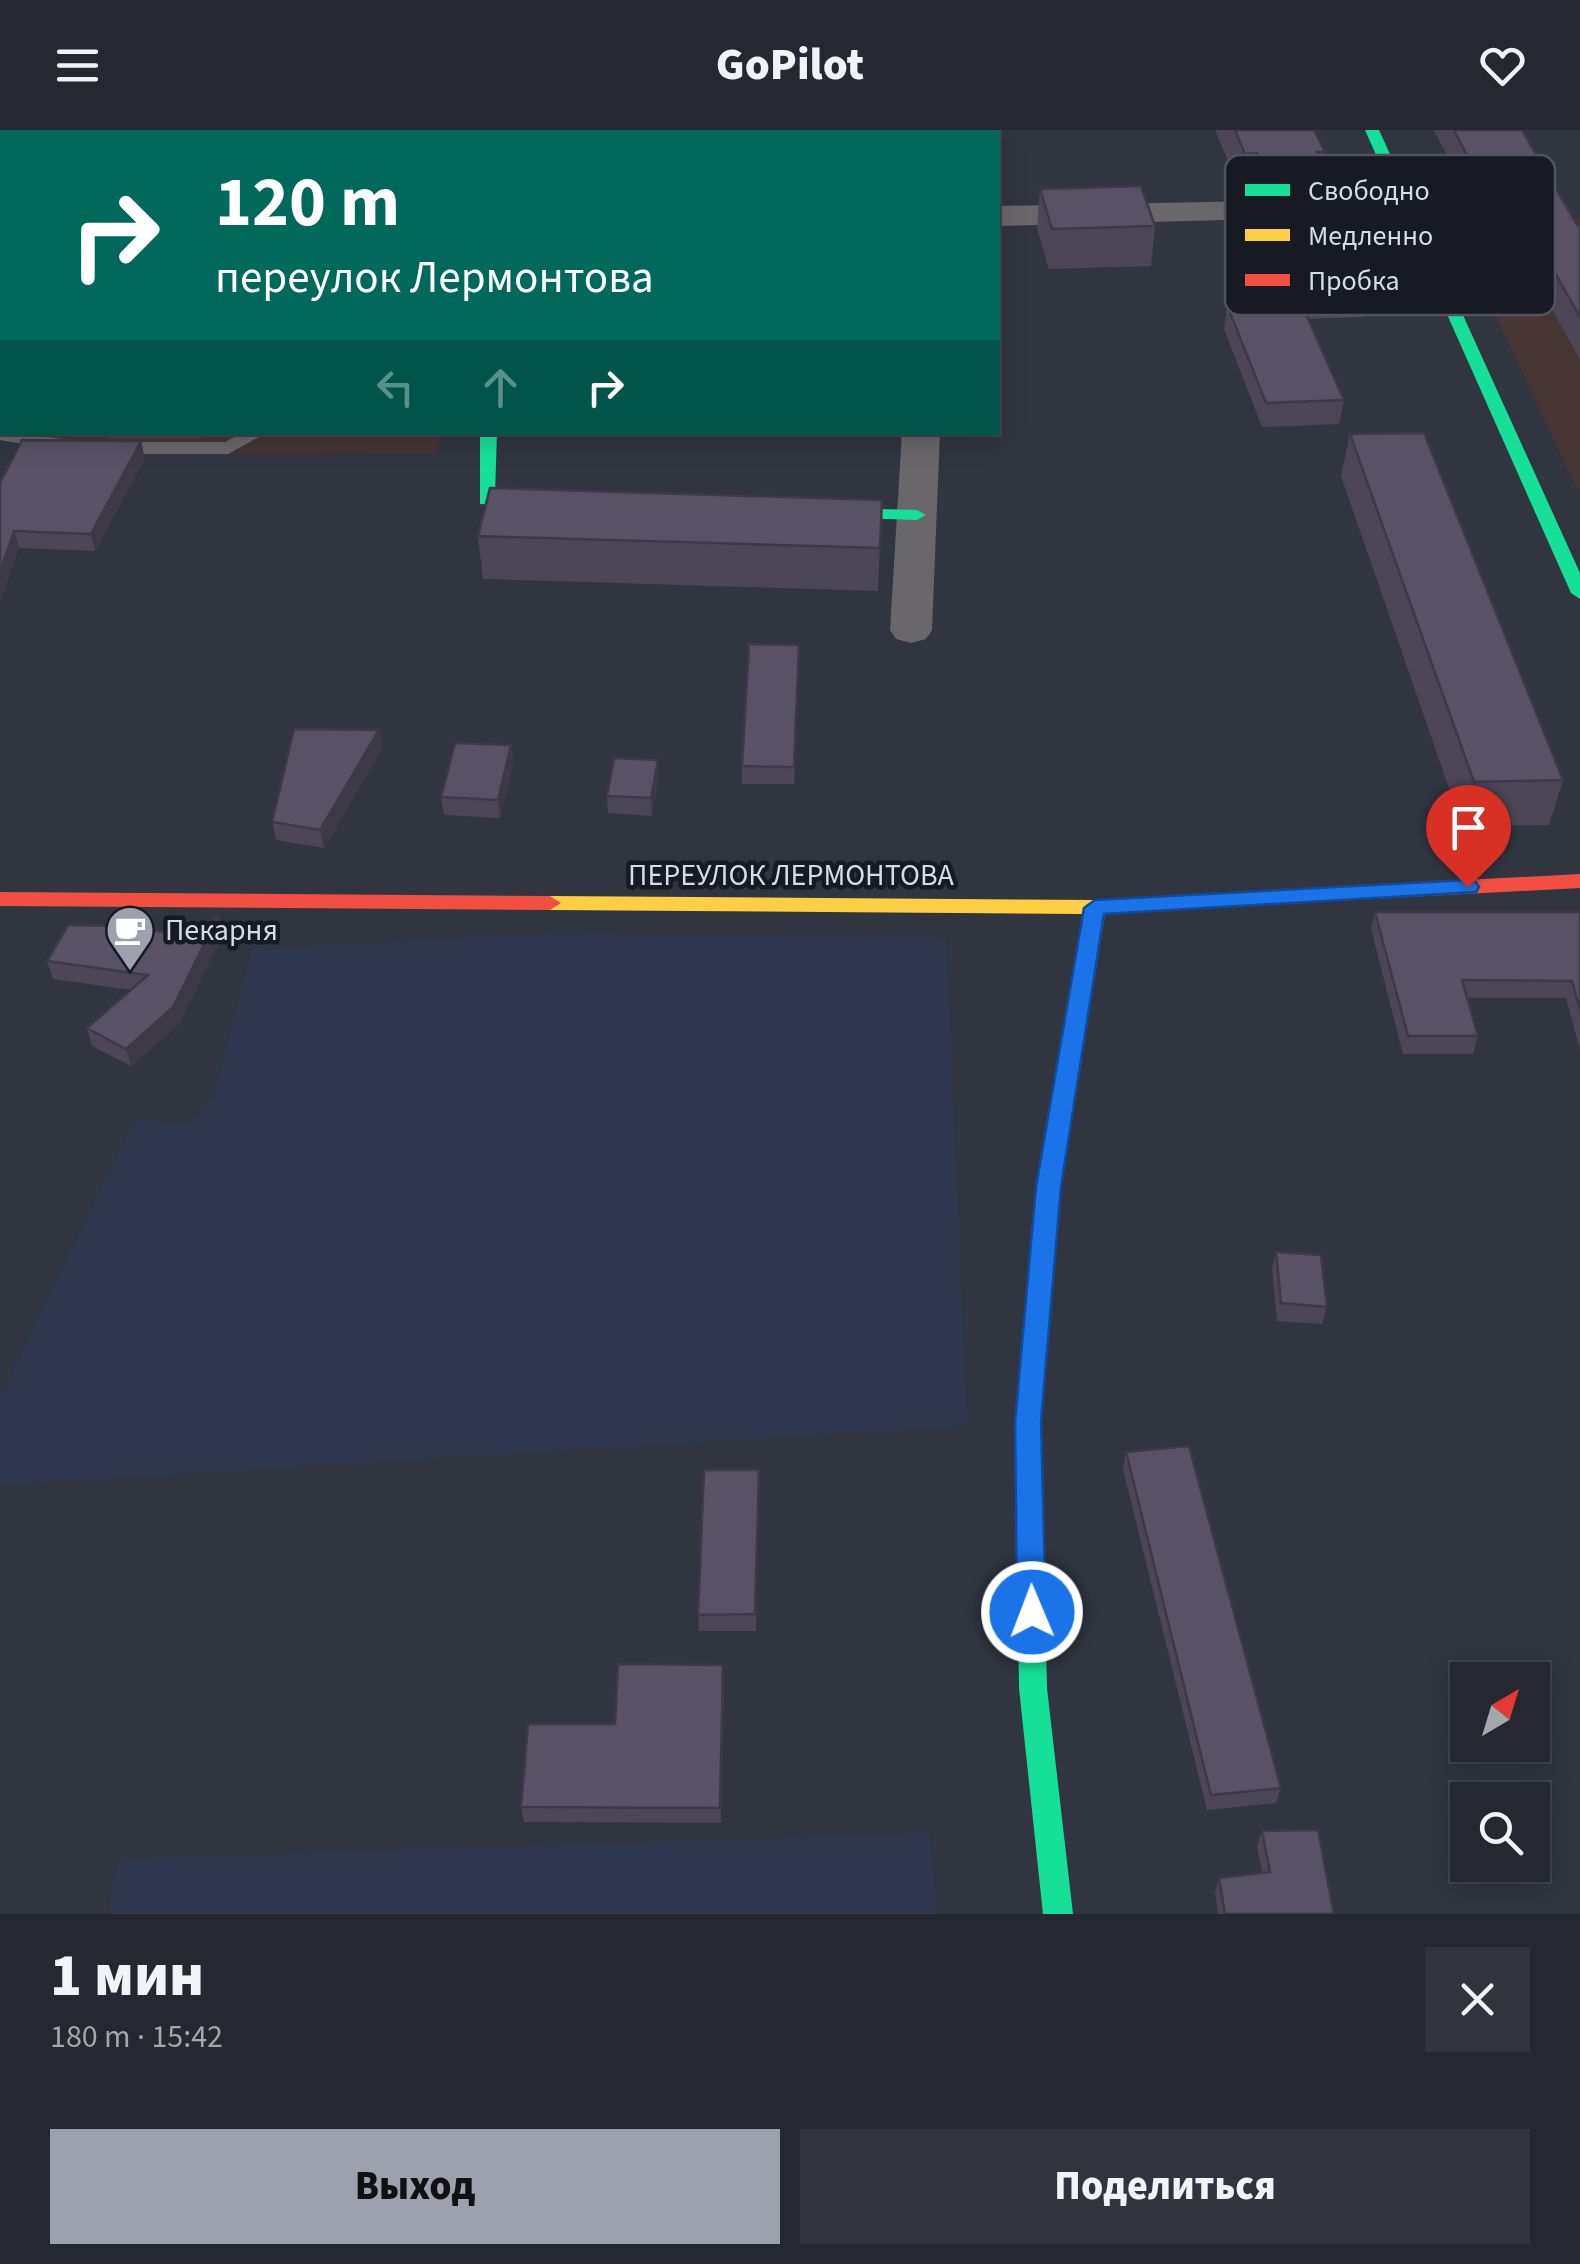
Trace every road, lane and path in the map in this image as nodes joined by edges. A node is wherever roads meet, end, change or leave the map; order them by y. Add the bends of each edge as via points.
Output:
1 (1372, 130) edge
2 (1384, 155) edge
3 (1225, 212) edge
4 (1000, 216) edge
5 (1456, 315) edge
6 (6, 435) edge
7 (252, 435) edge
8 (489, 435) edge
9 (921, 435) edge
10 (581, 506) edge
11 (778, 511) edge
12 (917, 515) junction
13 (1580, 593) edge
14 (911, 630) dead end
15 (1580, 881) edge
16 (0, 900) edge
17 (1095, 908) junction
18 (1058, 1914) edge

1 - 2 street
3 - 4 street
5 - 13 street
6 - 7 lane via 86,448 228,448
8 - 10 street via 486,500
9 - 12 street
11 - 12 street
12 - 14 street
15 - 17 street, ПЕРЕУЛОК ЛЕРМОНТОВА
16 - 17 street, ПЕРЕУЛОК ЛЕРМОНТОВА
17 - 18 street via 1048,1187 1028,1422 1033,1688

